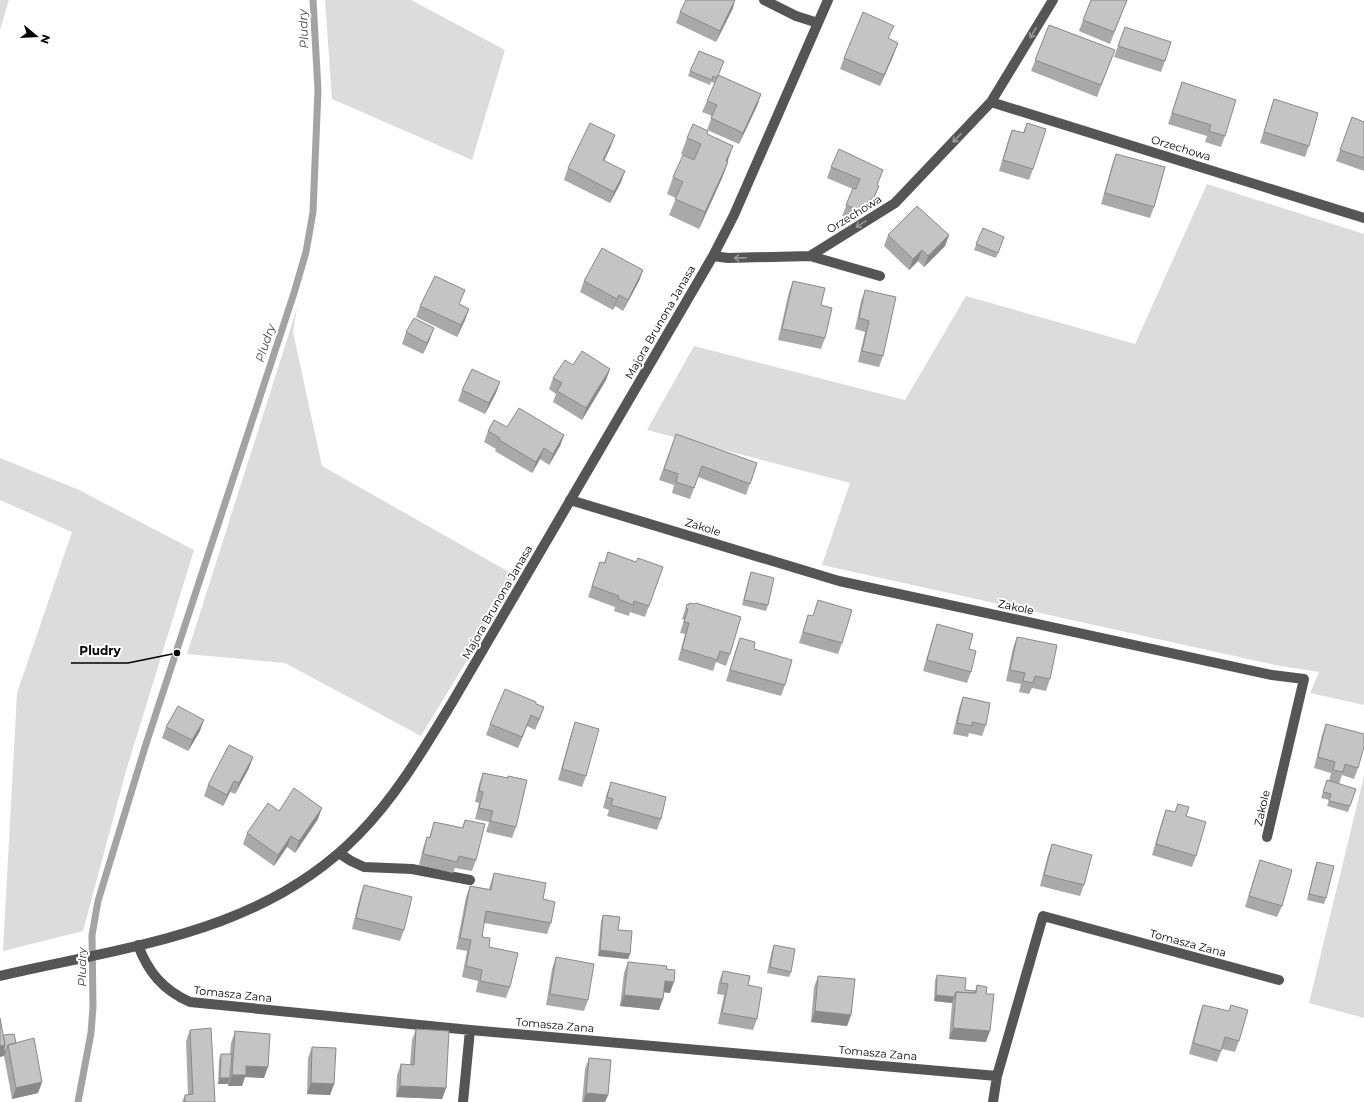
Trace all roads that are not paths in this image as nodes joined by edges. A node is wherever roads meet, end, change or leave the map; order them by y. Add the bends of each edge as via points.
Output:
1 (764, 0) edge
2 (828, 0) edge
3 (1053, 0) edge
4 (818, 23) junction
5 (992, 102) junction
6 (1364, 218) edge
7 (713, 256) junction
8 (810, 256) junction
9 (880, 276) dead end
10 (570, 500) junction
11 (1267, 837) dead end
12 (340, 853) junction
13 (470, 880) dead end
14 (138, 945) junction
15 (0, 976) edge
16 (1279, 980) dead end
17 (470, 1030) junction
18 (998, 1076) junction
19 (462, 1102) edge
20 (994, 1102) edge

1 - 4 street via 796,16
2 - 4 street, Majora Brunona Janasa
3 -> 5 street, Orzechowa
4 - 7 street, Majora Brunona Janasa via 737,208
5 - 6 street, Orzechowa
5 -> 8 street, Orzechowa via 894,203
8 -> 7 street
7 - 10 street, Majora Brunona Janasa
8 - 9 street
10 - 11 street, Zakole via 839,581 1264,674 1304,679
10 - 12 street, Majora Brunona Janasa via 416,760 377,814
12 - 13 street via 364,867 412,869
12 - 14 street, Majora Brunona Janasa via 304,880 243,913 200,929
14 - 15 street, Majora Brunona Janasa
14 - 17 street, Tomasza Zana via 144,960 164,987 190,1002
16 - 18 street, Tomasza Zana via 1043,916
17 - 18 street, Tomasza Zana
17 - 19 street
18 - 20 street, Tomasza Zana

